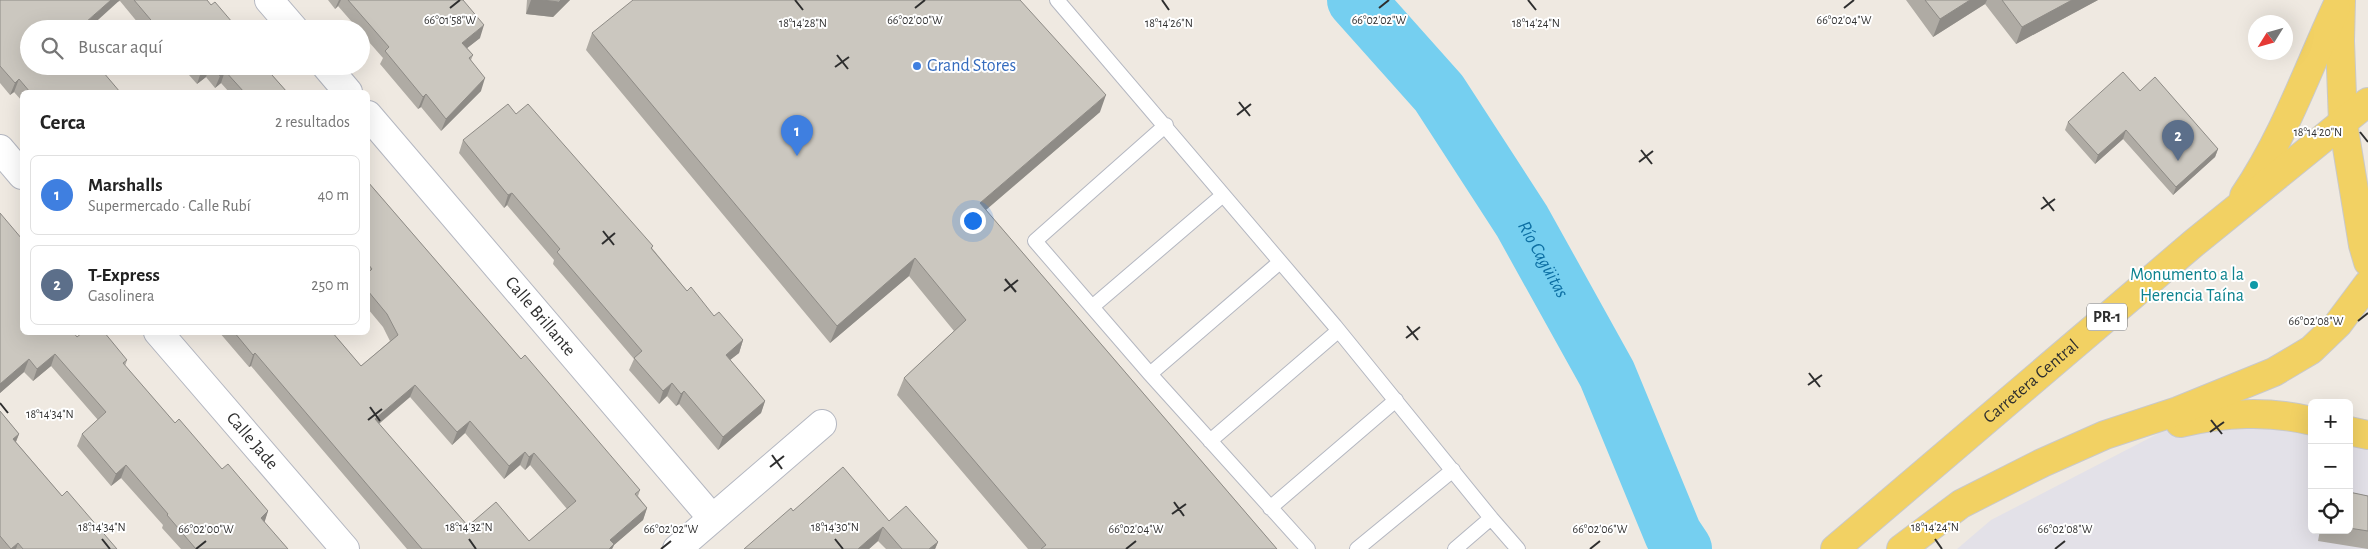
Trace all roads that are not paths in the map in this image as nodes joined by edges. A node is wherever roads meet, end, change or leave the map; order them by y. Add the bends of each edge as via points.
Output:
1 (269, 0) edge
2 (1057, 0) edge
3 (2341, 0) edge
4 (286, 20) edge
5 (334, 75) edge
6 (346, 90) edge
7 (2368, 102) edge
8 (370, 117) edge
9 (2343, 123) junction
10 (1166, 125) junction
11 (0, 149) edge
12 (20, 173) edge
13 (1223, 195) junction
14 (2223, 221) junction
15 (1280, 262) junction
16 (2368, 262) edge
17 (2368, 284) edge
18 (1092, 307) junction
19 (1338, 331) junction
20 (161, 335) edge
21 (1150, 374) junction
22 (1396, 400) junction
23 (2308, 420) edge
24 (822, 424) dead end
25 (2353, 432) edge
26 (2105, 435) junction
27 (2368, 435) edge
28 (1210, 441) junction
29 (1453, 470) junction
30 (1270, 508) junction
31 (712, 518) junction
32 (1491, 518) junction
33 (1903, 548) edge
34 (345, 549) edge
35 (677, 549) edge
36 (1308, 549) edge
37 (1357, 549) edge
38 (1455, 549) edge
39 (1518, 549) edge
40 (1835, 549) edge

1 - 4 street
2 - 10 lane
3 - 9 main road
3 - 14 main road via 2294,107 2245,195
5 - 6 street
7 - 9 main road, Carretera Central / PR-1
8 - 31 street, Calle Brillante
9 - 14 main road, Carretera Central / PR-1
9 - 16 main road
10 - 13 lane
10 - 18 lane via 1035,242
11 - 12 street
13 - 15 lane
13 - 18 lane
14 - 40 main road, Carretera Central / PR-1
15 - 19 lane
15 - 21 lane
17 - 26 main road via 2338,324 2311,350 2274,372 2178,411
18 - 21 lane
19 - 22 lane
19 - 28 lane
20 - 34 street, Calle Jade
21 - 28 lane
22 - 29 lane
22 - 30 lane
23 - 26 main road via 2286,415 2245,413
24 - 31 street
25 - 27 main road
26 - 33 main road via 1961,504
28 - 30 lane
29 - 32 lane
29 - 37 lane
30 - 36 lane
31 - 35 street
32 - 38 lane
32 - 39 lane

